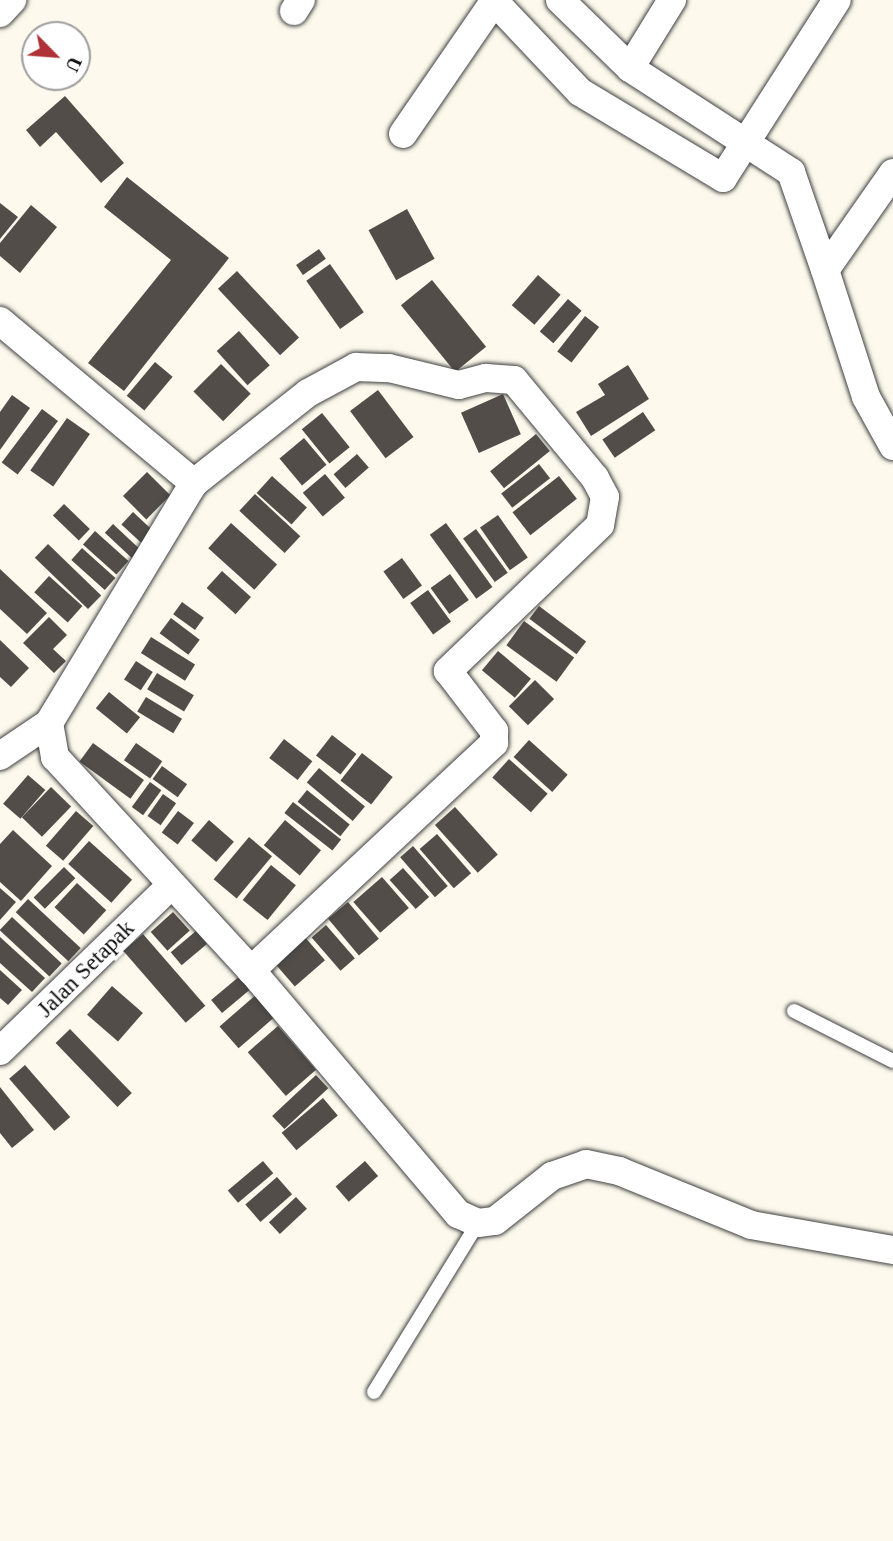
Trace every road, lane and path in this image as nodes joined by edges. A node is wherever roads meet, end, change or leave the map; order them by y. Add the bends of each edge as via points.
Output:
1 (12, 0) edge
2 (494, 0) edge
3 (560, 0) edge
4 (672, 0) edge
5 (837, 0) edge
6 (0, 13) edge
7 (630, 68) junction
8 (403, 134) dead end
9 (746, 143) junction
10 (893, 173) edge
11 (825, 270) junction
12 (0, 321) edge
13 (892, 443) edge
14 (194, 484) junction
15 (49, 723) junction
16 (0, 756) edge
17 (170, 886) junction
18 (251, 970) junction
19 (794, 1012) dead end
20 (0, 1051) edge
21 (893, 1061) edge
22 (478, 1223) junction
23 (893, 1250) edge
24 (373, 1392) dead end

1 - 6 street
2 - 8 street
2 - 9 street via 580,92 723,178
3 - 7 street
4 - 7 street
5 - 9 street
7 - 9 street
9 - 11 street via 791,172
10 - 11 street
11 - 13 street via 866,397
12 - 14 street
14 - 15 street
14 - 18 street via 334,377 356,367 389,368 459,385 486,378 513,380 605,497 600,525 448,671 494,731 494,743
15 - 16 street
15 - 17 street via 55,757
17 - 18 street
17 - 20 street, Jalan Setapak
18 - 22 street via 458,1214
19 - 21 lane
22 - 23 street via 495,1221 552,1175 586,1164 619,1171 751,1225
22 - 24 lane

